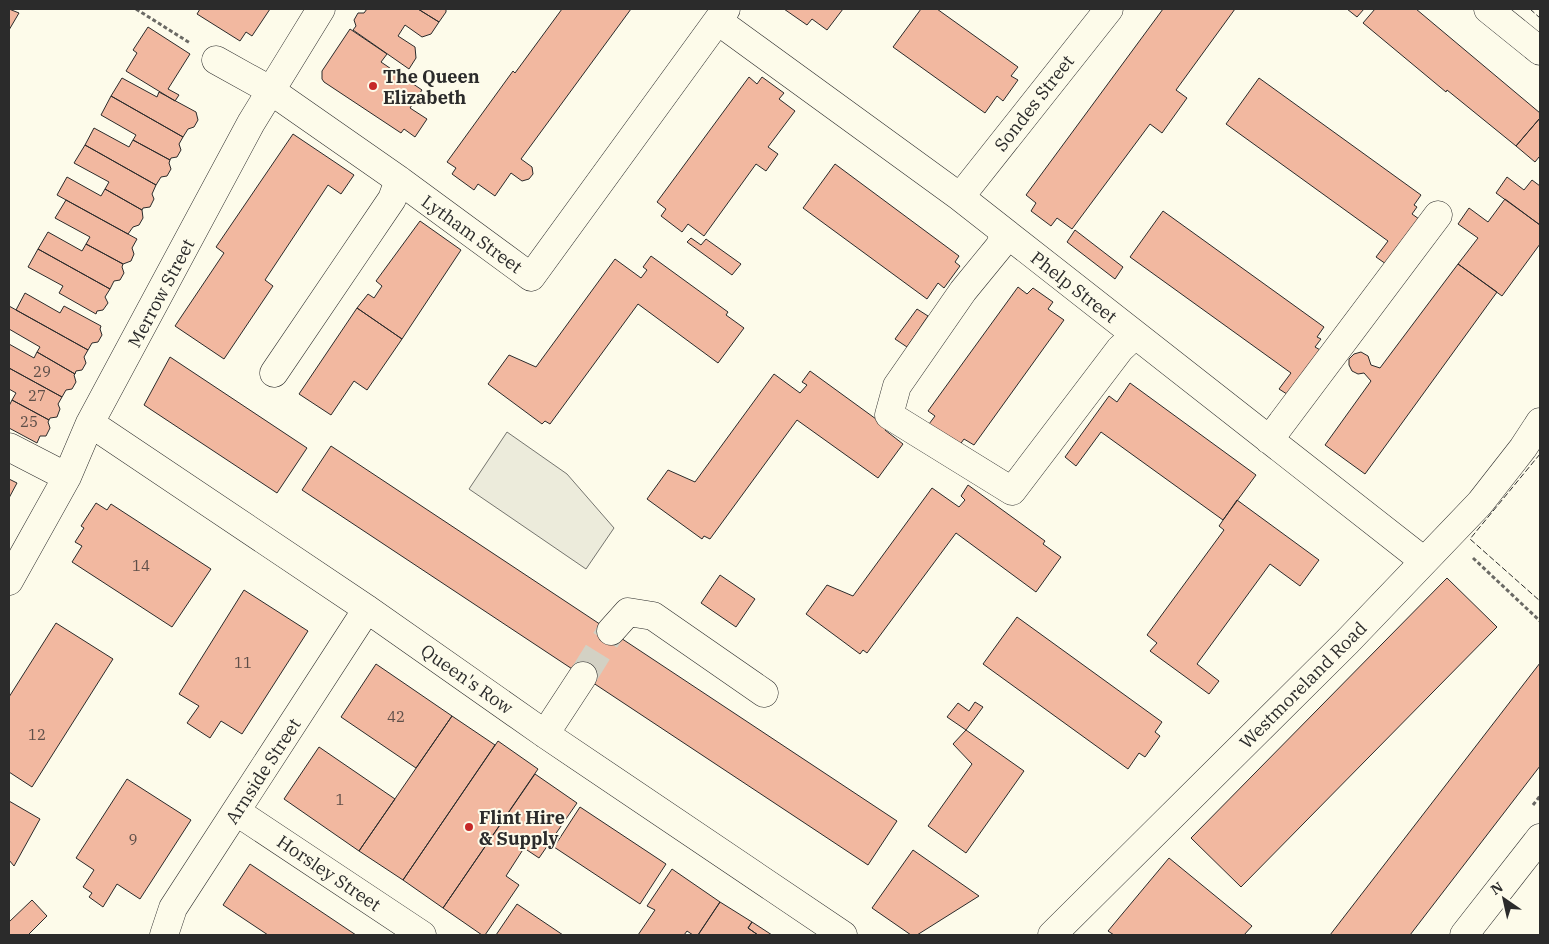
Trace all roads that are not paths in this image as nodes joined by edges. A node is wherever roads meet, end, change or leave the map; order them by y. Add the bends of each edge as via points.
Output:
1 (321, 9) edge
2 (1109, 9) edge
3 (1488, 9) edge
4 (722, 15) edge
5 (1540, 50) edge
6 (216, 60) road end
7 (270, 90) junction
8 (399, 180) junction
9 (960, 197) junction
10 (1438, 215) dead end
11 (1005, 234) junction
12 (1135, 335) junction
13 (274, 373) dead end
14 (1540, 422) edge
15 (90, 423) junction
16 (1269, 440) junction
17 (9, 447) edge
18 (67, 477) junction
19 (1424, 561) junction
20 (9, 581) edge
21 (367, 608) junction
22 (611, 631) tunnel mouth
23 (583, 676) tunnel mouth
24 (764, 693) dead end
25 (545, 734) junction
26 (237, 812) junction
27 (1540, 838) edge
28 (164, 935) edge
29 (422, 935) edge
30 (843, 935) edge
31 (1052, 935) edge
32 (1464, 935) edge

1 - 7 street, Merrow Street
2 - 9 street, Sondes Street
3 - 5 street
4 - 8 street, Lytham Street via 531,277
4 - 9 street, Phelp Street
6 - 7 street, Lytham Street
7 - 8 street, Lytham Street
7 - 15 street, Merrow Street
8 - 13 street via 392,199
9 - 11 street, Phelp Street
10 - 16 street
11 - 12 street, Phelp Street
11 - 12 street via 999,247 963,290 897,386 889,415 1012,491 1120,349
12 - 16 street, Phelp Street
14 - 19 street, Westmoreland Road via 1480,503
15 - 18 street, Merrow Street
15 - 21 street, Queen's Row
16 - 19 street, Phelp Street
17 - 18 street
18 - 20 street, Merrow Street
19 - 31 street, Westmoreland Road via 1347,642
21 - 25 street, Queen's Row
21 - 26 street, Arnside Street
22 - 24 street via 628,612 652,616
23 - 25 street
25 - 30 street, Queen's Row
26 - 28 street, Arnside Street via 174,908
26 - 29 street, Horsley Street
27 - 32 street

